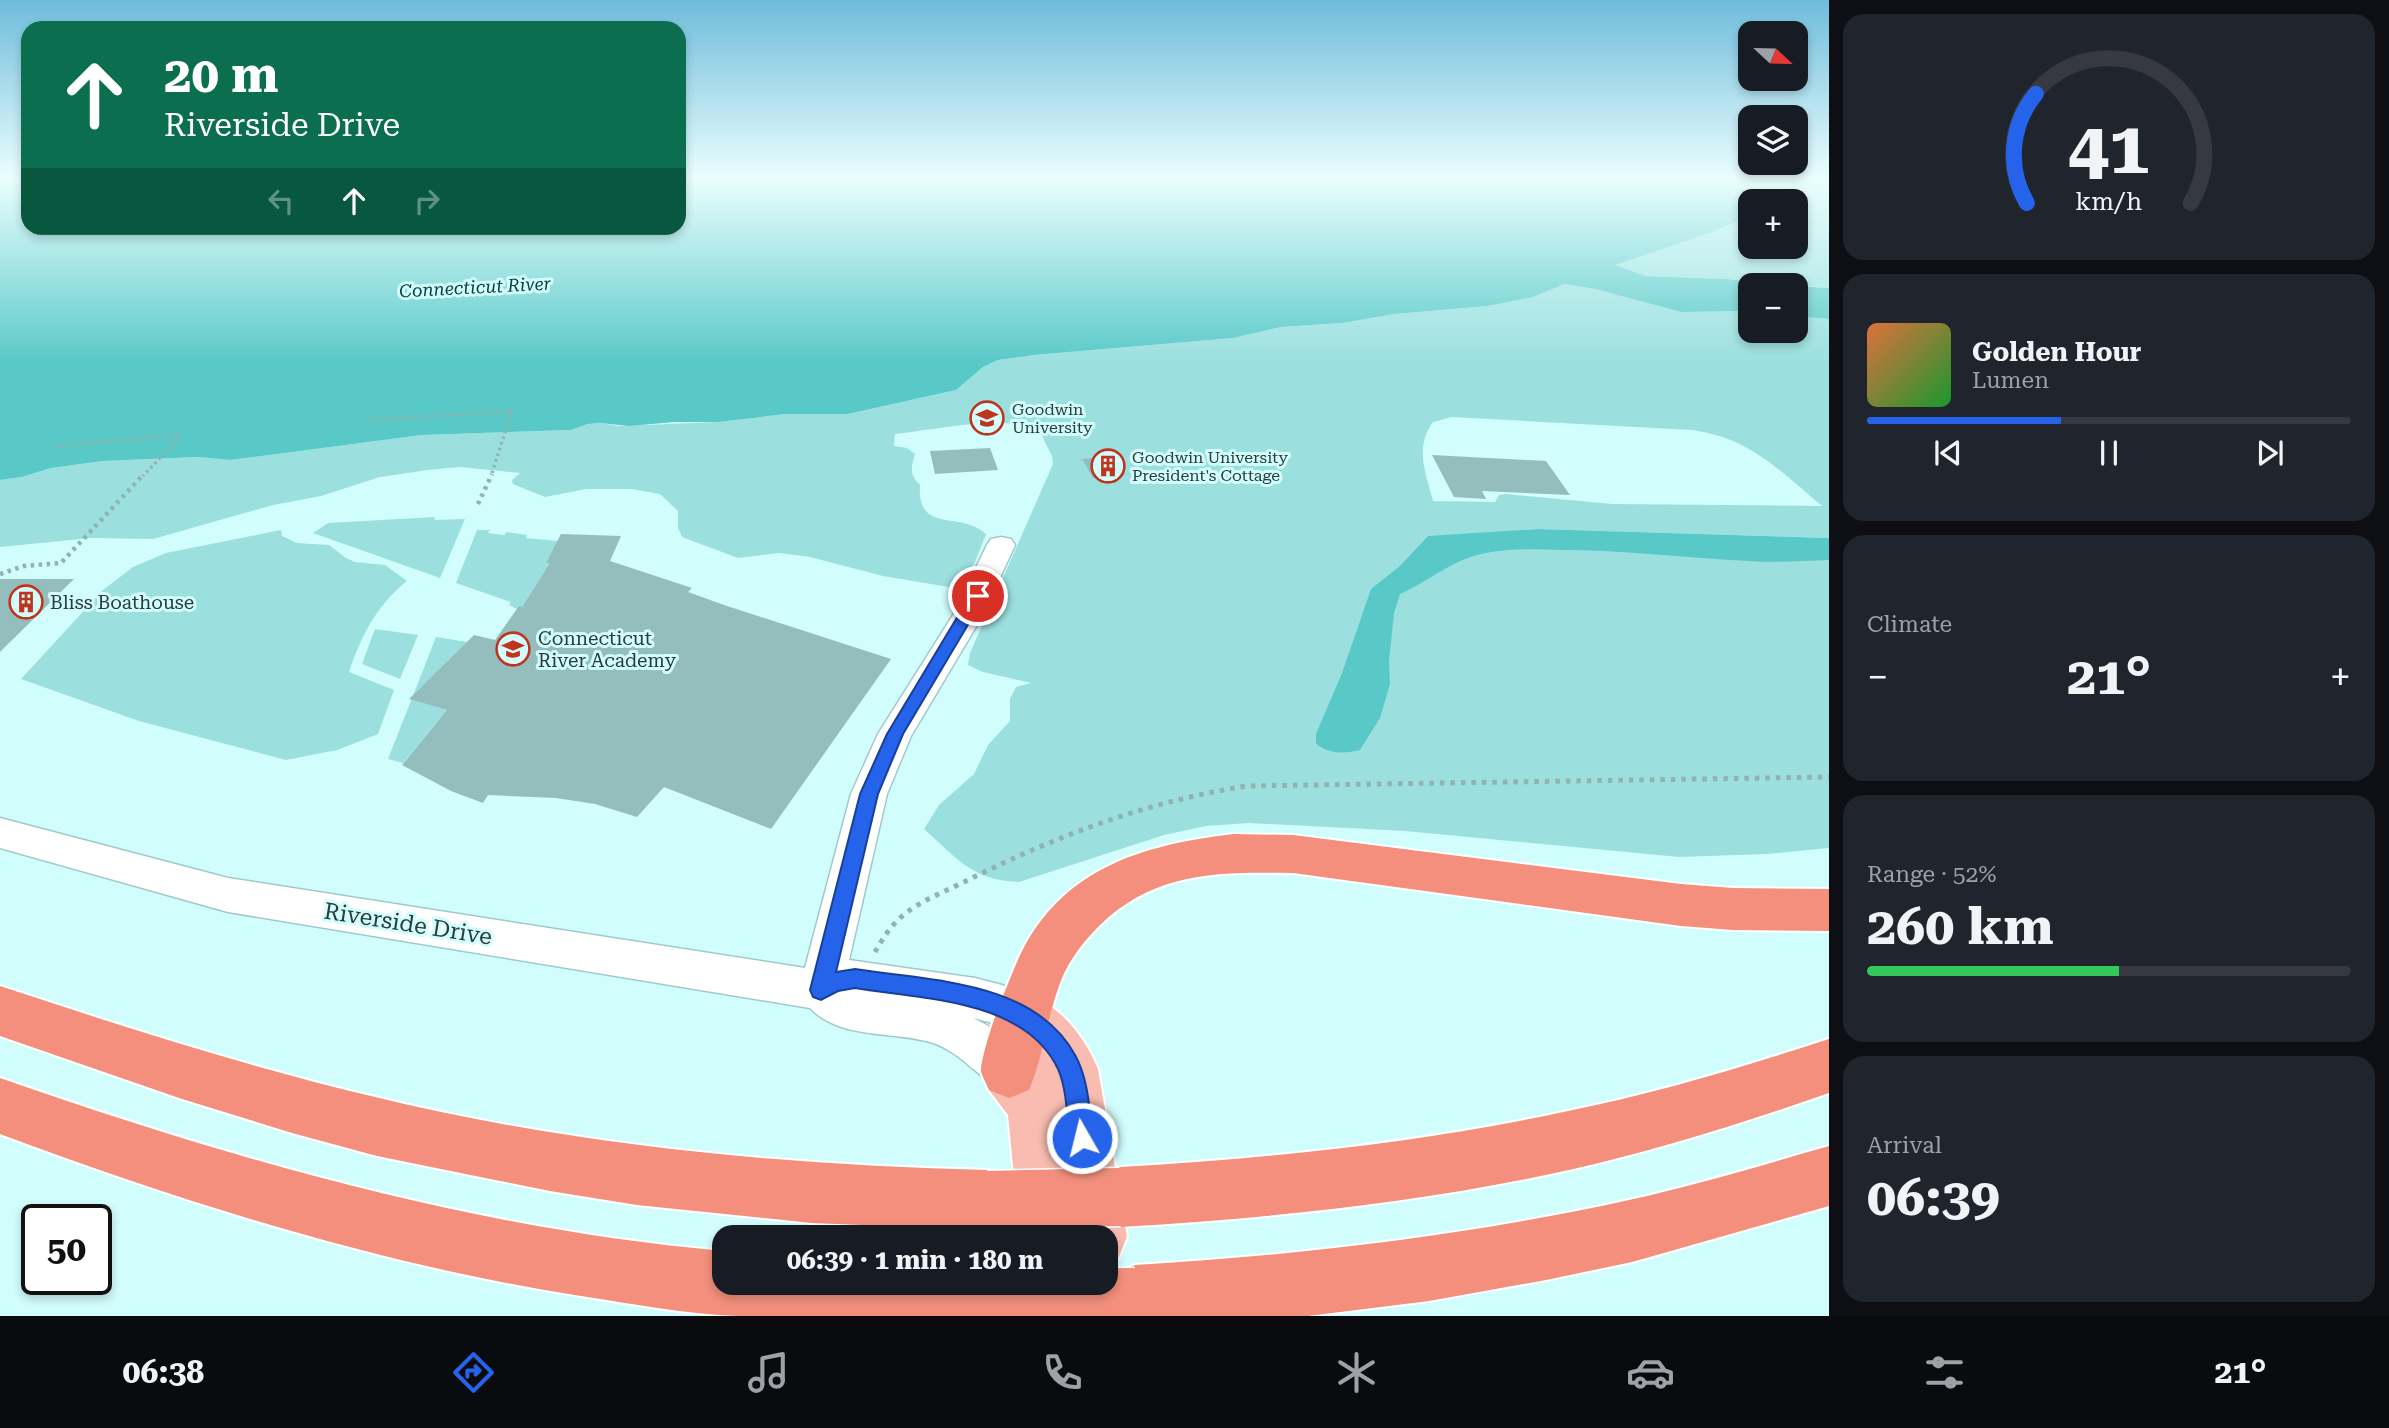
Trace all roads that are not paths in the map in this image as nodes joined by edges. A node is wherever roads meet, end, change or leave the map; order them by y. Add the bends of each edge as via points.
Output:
1 (1001, 545) dead end
2 (0, 833) edge
3 (1829, 910) edge
4 (821, 990) junction
5 (0, 1011) edge
6 (1021, 1014) junction
7 (1829, 1066) edge
8 (1009, 1071) junction
9 (0, 1105) edge
10 (1829, 1176) edge
11 (1108, 1217) edge
12 (1050, 1225) edge
13 (1057, 1295) edge
14 (1115, 1299) edge
15 (1059, 1316) edge

1 - 4 street via 973,605 895,734 873,783
2 - 4 street, Riverside Drive via 228,895
3 - 6 highway via 1681,905 1260,851 1200,856 1140,871 1084,905 1049,950
4 - 6 street, Riverside Drive via 855,978 984,1000
4 - 8 street, Riverside Drive via 844,1006 945,1027 978,1044
5 - 11 highway, bridge via 291,1105 527,1157 790,1190 988,1200
6 - 8 highway
6 - 11 main road via 1051,1038 1064,1057
7 - 11 highway via 1679,1115 1491,1156
8 - 12 main road via 1026,1090 1037,1115
9 - 14 highway, bridge via 267,1194 505,1251 751,1286
10 - 14 highway via 1628,1232 1508,1255 1324,1282
13 - 15 main road

